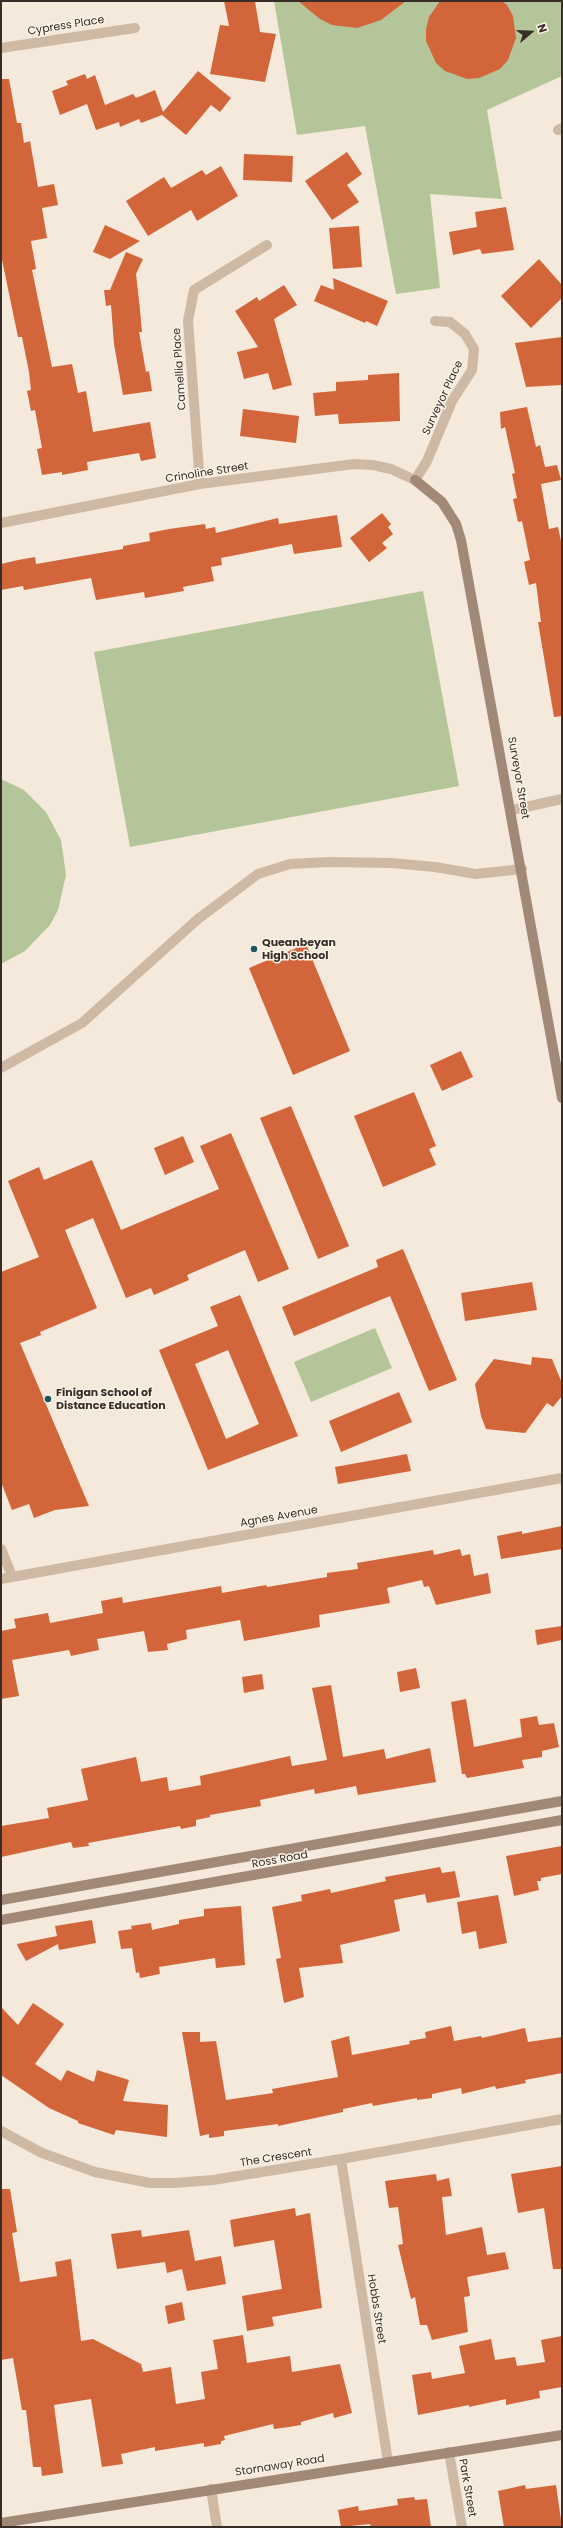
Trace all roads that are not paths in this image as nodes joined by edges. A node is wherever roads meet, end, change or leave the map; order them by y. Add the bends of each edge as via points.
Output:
1 (135, 28) dead end
2 (1, 48) edge
3 (267, 245) dead end
4 (435, 321) dead end
5 (415, 480) junction
6 (200, 484) junction
7 (1, 521) edge
8 (562, 799) edge
9 (512, 810) junction
10 (522, 869) junction
11 (1, 1068) edge
12 (562, 1098) edge
13 (562, 1478) edge
14 (1, 1549) edge
15 (12, 1576) junction
16 (1, 1579) edge
17 (562, 1801) edge
18 (562, 1820) edge
19 (1, 1900) edge
20 (1, 1920) edge
21 (562, 2119) edge
22 (1, 2131) edge
23 (340, 2160) junction
24 (562, 2435) edge
25 (449, 2452) junction
26 (388, 2462) junction
27 (211, 2489) junction
28 (1, 2523) edge
29 (217, 2527) edge
30 (462, 2527) edge

1 - 2 street, Cypress Place
3 - 6 street, Camellia Place via 194,290 188,321
4 - 5 street, Surveyor Place via 450,322 465,334 474,349 472,370 452,401 427,461
5 - 6 street, Crinoline Street via 390,469 354,464
5 - 9 street, Surveyor Street via 442,502 456,524 461,540
6 - 7 street, Crinoline Street
8 - 9 street
9 - 10 street, Surveyor Street
10 - 11 street via 476,874 392,863 330,862 290,864 258,874 198,920 82,1023
10 - 12 street, Surveyor Street
13 - 15 street, Agnes Avenue
14 - 15 street
15 - 16 street, Agnes Avenue
17 - 19 street, Ross Road
18 - 20 street, Ross Road
21 - 23 street, The Crescent
22 - 23 street, The Crescent via 42,2153 95,2172 150,2183 213,2180
23 - 26 street, Hobbs Street
24 - 25 street, Stornaway Road
25 - 26 street, Stornaway Road
25 - 30 street, Park Street
26 - 27 street, Stornaway Road
27 - 28 street, Stornaway Road
27 - 29 street

